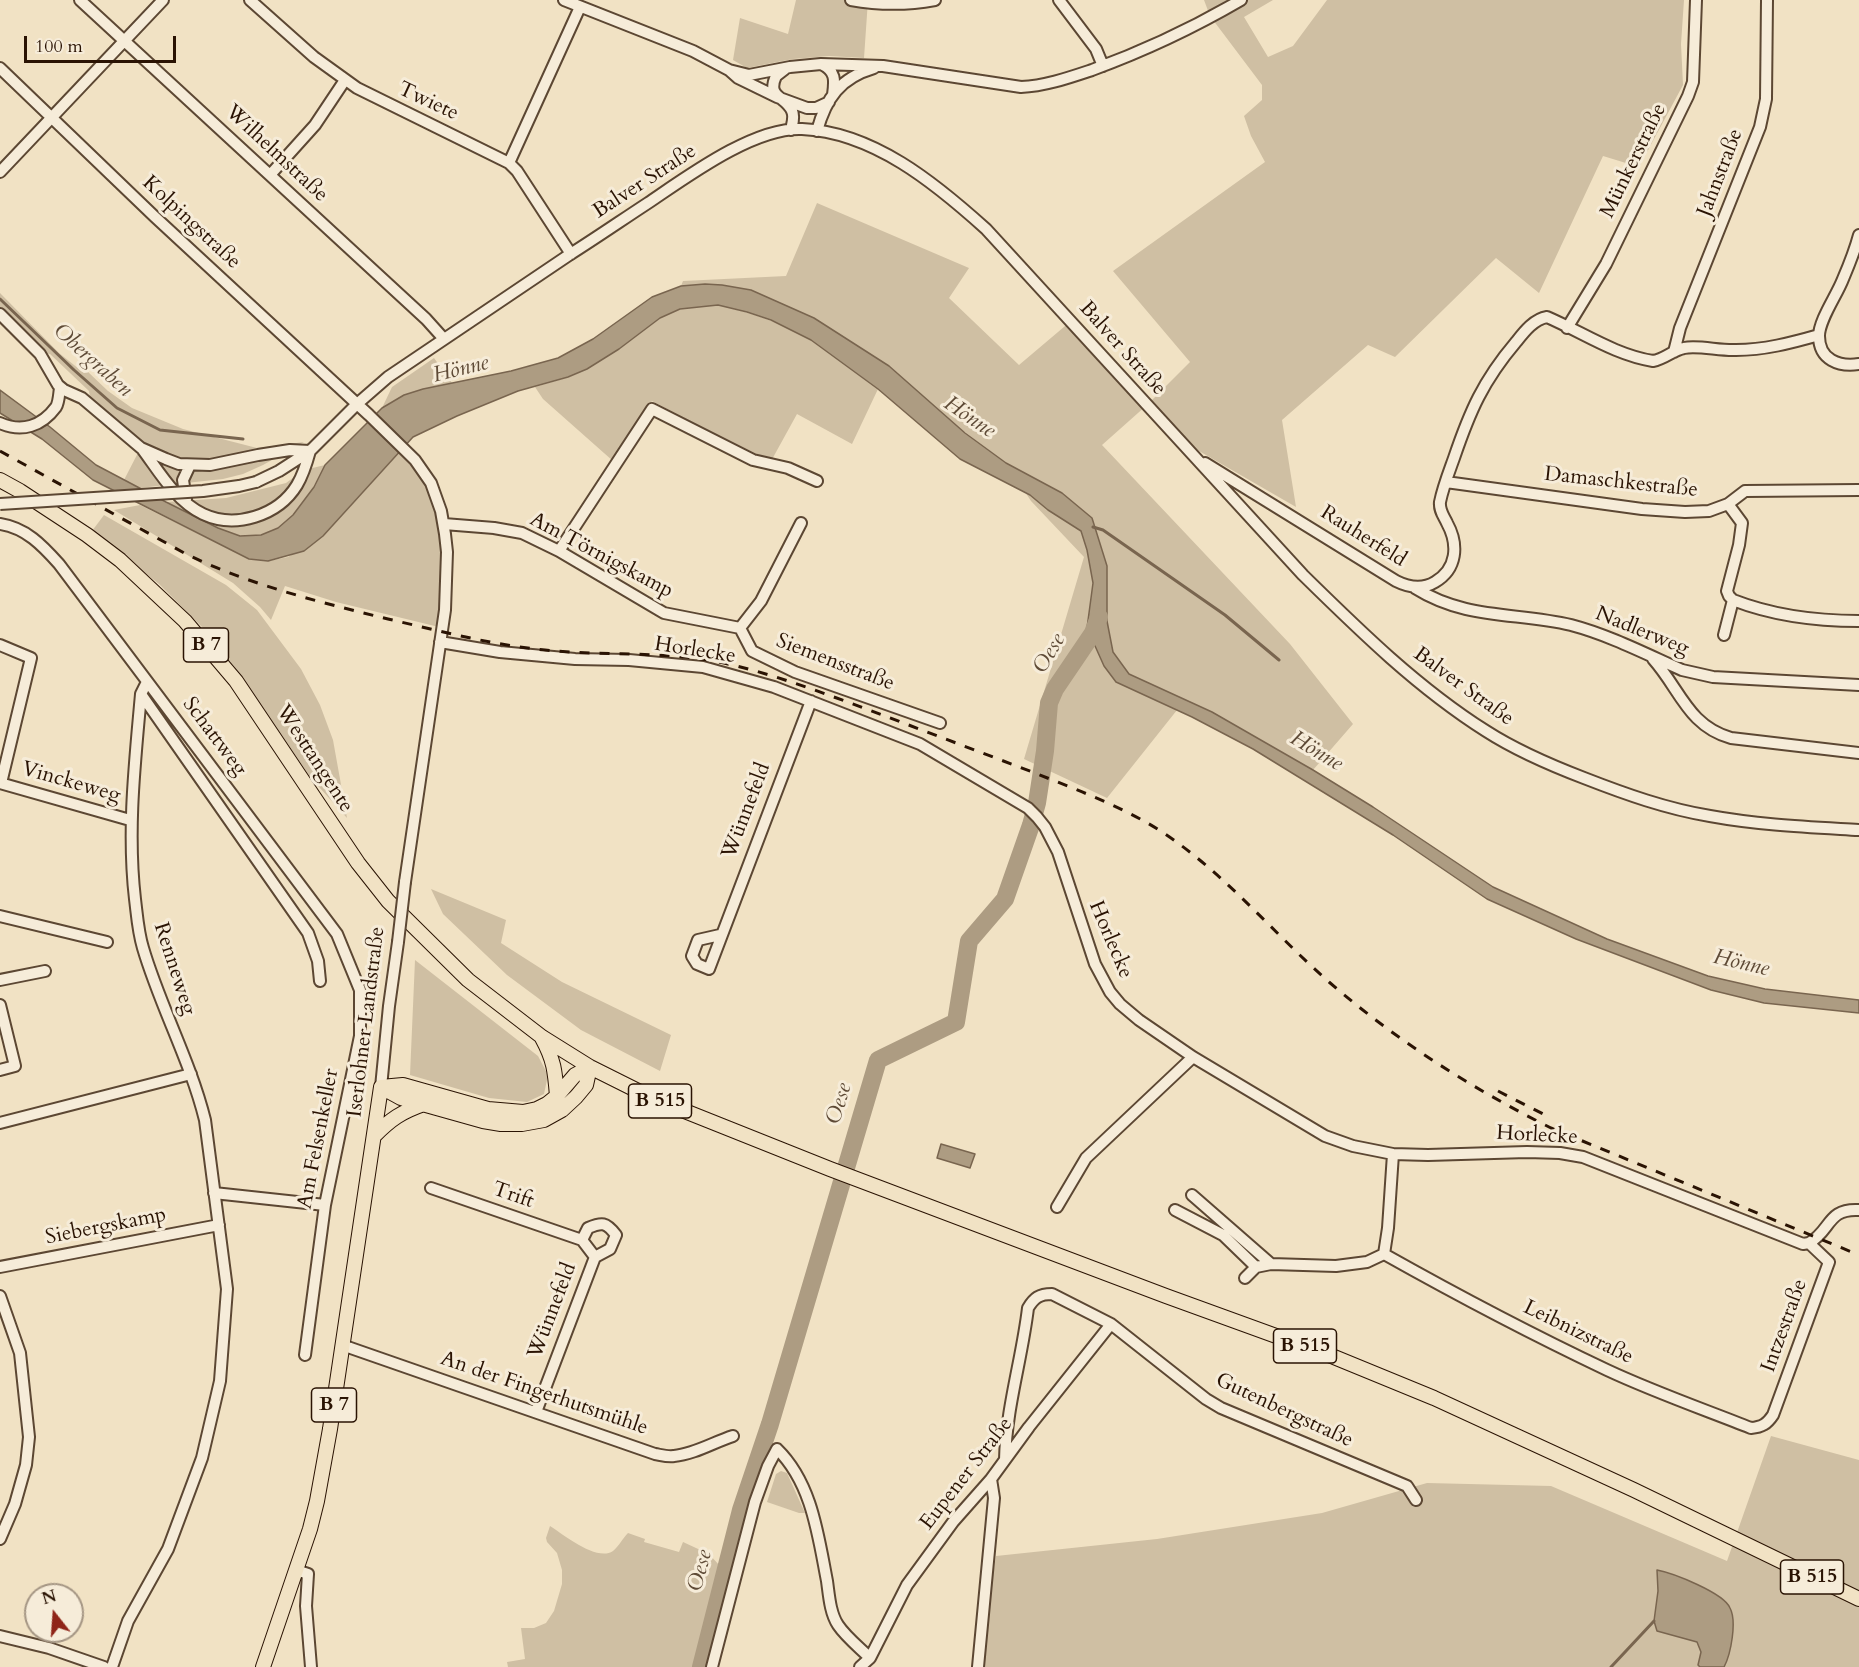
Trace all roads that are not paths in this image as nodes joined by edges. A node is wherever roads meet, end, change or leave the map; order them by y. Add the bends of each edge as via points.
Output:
1 (80, 0) edge
2 (163, 0) edge
3 (250, 0) edge
4 (564, 0) edge
5 (851, 0) edge
6 (935, 0) edge
7 (1059, 0) edge
8 (1241, 0) edge
9 (1696, 0) edge
10 (1767, 0) edge
11 (580, 7) junction
12 (124, 41) junction
13 (821, 64) junction
14 (883, 66) junction
15 (1103, 66) junction
16 (790, 67) junction
17 (0, 68) edge
18 (729, 70) junction
19 (345, 80) junction
20 (777, 97) junction
21 (831, 99) junction
22 (51, 118) junction
23 (791, 130) junction
24 (818, 131) junction
25 (509, 163) junction
26 (0, 172) edge
27 (270, 175) junction
28 (1859, 235) edge
29 (571, 254) junction
30 (0, 314) edge
31 (1567, 328) junction
32 (1819, 335) junction
33 (444, 339) junction
34 (1674, 352) junction
35 (1859, 364) edge
36 (60, 388) junction
37 (357, 404) junction
38 (0, 423) edge
39 (141, 448) junction
40 (310, 451) junction
41 (1195, 457) junction
42 (190, 465) junction
43 (0, 480) edge
44 (817, 481) dead end
45 (1446, 482) junction
46 (1859, 490) edge
47 (187, 502) junction
48 (0, 504) edge
49 (1728, 504) junction
50 (801, 523) dead end
51 (0, 524) edge
52 (444, 524) junction
53 (559, 551) junction
54 (1415, 588) junction
55 (1733, 600) junction
56 (1859, 621) edge
57 (740, 628) junction
58 (1724, 635) dead end
59 (440, 642) junction
60 (0, 645) edge
61 (1650, 656) junction
62 (147, 682) junction
63 (1859, 685) edge
64 (141, 694) junction
65 (811, 701) junction
66 (940, 723) dead end
67 (1859, 753) edge
68 (1, 783) edge
69 (130, 820) junction
70 (1859, 830) edge
71 (0, 916) edge
72 (337, 934) joint
73 (720, 935) dead end
74 (107, 942) dead end
75 (45, 971) dead end
76 (0, 980) edge
77 (320, 981) dead end
78 (1, 1012) edge
79 (542, 1037) junction
80 (1193, 1057) junction
81 (590, 1067) junction
82 (0, 1070) edge
83 (191, 1074) junction
84 (381, 1087) junction
85 (557, 1096) junction
86 (424, 1104) junction
87 (0, 1123) edge
88 (374, 1136) junction
89 (1393, 1154) junction
90 (431, 1188) dead end
91 (214, 1193) junction
92 (1192, 1195) dead end
93 (325, 1205) junction
94 (1057, 1207) dead end
95 (1175, 1210) dead end
96 (1859, 1210) edge
97 (219, 1224) junction
98 (582, 1240) junction
99 (1809, 1243) junction
100 (1384, 1254) junction
101 (595, 1257) junction
102 (1271, 1264) junction
103 (0, 1267) edge
104 (1256, 1267) junction
105 (1245, 1278) dead end
106 (0, 1296) edge
107 (1111, 1324) junction
108 (342, 1345) junction
109 (305, 1355) dead end
110 (536, 1412) junction
111 (1763, 1426) joint
112 (734, 1436) dead end
113 (1005, 1460) junction
114 (991, 1479) junction
115 (1416, 1500) dead end
116 (0, 1539) edge
117 (296, 1570) junction
118 (1859, 1599) edge
119 (0, 1636) edge
120 (870, 1658) junction
121 (104, 1667) edge
122 (112, 1667) edge
123 (263, 1667) edge
124 (311, 1667) edge
125 (712, 1667) edge
126 (860, 1667) edge
127 (978, 1667) edge

1 - 12 street, Wilhelmstraße
2 - 12 street
3 - 19 street, Twiete
4 - 11 street
5 - 6 street via 891,4
7 - 15 street via 1096,49
8 - 15 street via 1150,47
9 - 31 street, Münkerstraße via 1693,82 1688,96 1606,264
10 - 34 street, Jahnstraße via 1766,99 1760,127
11 - 18 street via 693,51
11 - 25 street
12 - 22 street
12 - 27 street, Wilhelmstraße
13 - 14 street
13 - 16 street
13 - 21 street via 834,74
14 - 15 street via 1021,87 1054,82
14 - 21 street via 857,74
16 - 18 street via 749,75
16 - 20 street via 774,80
17 - 22 street, Kolpingstraße
18 - 20 street
19 - 25 street, Twiete
19 - 27 street via 315,124
20 - 21 street via 807,108 816,108
20 - 23 street via 793,112
21 - 24 street
22 - 26 street
22 - 37 street, Kolpingstraße
23 - 24 street, Balver Straße
23 - 29 street, Balver Straße via 752,141 722,156
24 - 41 street, Balver Straße via 848,137 885,154 967,212
25 - 29 street, Twiete
27 - 33 street, Wilhelmstraße
28 - 32 street
29 - 33 street, Balver Straße
30 - 36 street via 40,354
31 - 34 street via 1646,360 1660,360
31 - 45 street, Rauherfeld via 1550,318 1539,319 1501,359 1466,423
32 - 34 street via 1770,348 1686,348
32 - 35 street via 1822,348 1832,361
33 - 37 street, Balver Straße via 388,377
36 - 38 street via 57,405 42,419 25,428
36 - 39 street via 82,398
37 - 40 street, Balver Straße
37 - 52 street, Iserlohner Landstraße via 415,460 431,483
39 - 42 street
39 - 47 street via 169,486
40 - 42 street via 290,450
40 - 47 street via 297,485 281,503 262,514 227,520 202,513
40 - 48 street, bridge via 279,471 239,486
41 - 54 street, Rauherfeld via 1396,581
41 - 70 street, Balver Straße via 1339,611 1435,695 1510,745 1602,785 1675,808 1748,822
42 - 47 street via 183,480
43 - 79 main road, Westtangente / B 7 via 120,560 185,621 236,681 381,893 468,980
44 - 53 street via 788,468 753,460 652,410
45 - 49 street, Damaschkestraße via 1662,511 1709,511
45 - 54 street, Rauherfeld via 1440,510 1452,535 1454,562 1436,582
46 - 49 street, Damaschkestraße via 1745,491
49 - 55 street via 1742,523 1728,591
50 - 57 street via 761,600
51 - 62 street, Schattweg via 26,533 59,564
52 - 53 street, Am Törnigskamp via 522,533
52 - 59 street, Iserlohner Landstraße via 447,552
53 - 57 street, Am Törnigskamp via 664,613
54 - 61 street, Nadlerweg via 1457,608 1590,630
55 - 56 street via 1797,618
55 - 58 street
57 - 66 street, Siemensstraße via 752,651 795,672
59 - 65 street, Horlecke via 500,652 703,667
59 - 84 street, Iserlohner Landstraße, bridge via 405,882
60 - 68 street via 31,658
61 - 63 street, Nadlerweg via 1682,670 1713,677
61 - 67 street via 1689,711 1712,732 1731,738
62 - 64 street, Renneweg
62 - 72 street, Schattweg
64 - 69 street, Renneweg
64 - 77 street, Schattweg via 308,933
65 - 73 street, Wünnefeld
65 - 80 street, Horlecke via 920,744 1028,808 1045,827 1058,852 1095,963 1110,992 1139,1020
68 - 69 street, Vinckeweg
69 - 83 street, Renneweg via 138,930
71 - 74 street
72 - 93 street, Am Felsenkeller via 360,990 360,1036
75 - 76 street
78 - 82 street via 15,1066
79 - 81 main road, Westtangente / B 7
79 - 85 main road, B 7 via 552,1055
80 - 89 street, Horlecke via 1325,1136
80 - 94 street via 1086,1158
81 - 85 main road via 576,1075
81 - 86 main road via 586,1085 576,1097 544,1120 501,1124
81 - 118 main road, B 515 via 652,1098 830,1169 1434,1398
83 - 87 street
83 - 91 street, Renneweg via 205,1120
84 - 85 main road via 403,1085 488,1109 523,1112 537,1109
84 - 86 main road
84 - 88 main road, Iserlohner Landstraße / B 7
86 - 88 main road via 401,1113
88 - 108 main road, Iserlohner Landstraße / B 7
89 - 99 street, Horlecke via 1527,1152 1583,1157 1803,1244
89 - 100 street
90 - 98 street, Trift
91 - 93 street
91 - 97 street, Renneweg
92 - 102 street
93 - 109 street, Am Felsenkeller
95 - 104 street via 1223,1235
96 - 99 street via 1841,1211
97 - 103 street, Siebergskamp
97 - 122 street, Renneweg via 227,1289 220,1381 202,1458 168,1549 128,1621
98 - 101 street, Wünnefeld
98 - 101 street, Wünnefeld via 588,1228 600,1223 610,1226 616,1235 610,1249
99 - 111 street, Intzestraße via 1829,1262 1773,1415
100 - 102 street via 1367,1262 1336,1266
100 - 111 street, Leibnizstraße via 1608,1370 1751,1428
101 - 110 street, Wünnefeld
102 - 104 street
104 - 105 street
106 - 116 street via 20,1353 29,1437 15,1504
107 - 113 street, Eupener Straße
107 - 113 street, Gutenbergstraße via 1052,1294 1034,1299 1028,1308 1012,1389
107 - 115 street, Gutenbergstraße via 1206,1399 1407,1486
108 - 110 street, An der Fingerhutsmühle
108 - 117 main road, Iserlohner Landstraße / B 7 via 317,1501
110 - 112 street, An der Fingerhutsmühle via 655,1454 673,1456 695,1451
113 - 114 street, Eupener Straße
114 - 120 street, Eupener Straße via 953,1522 907,1585
114 - 127 street via 994,1498
117 - 123 main road, Iserlohner Landstraße / B 7
117 - 124 street via 308,1574 306,1616
119 - 121 street
120 - 125 street via 838,1625 815,1520 802,1485 777,1449 756,1502
120 - 126 street

